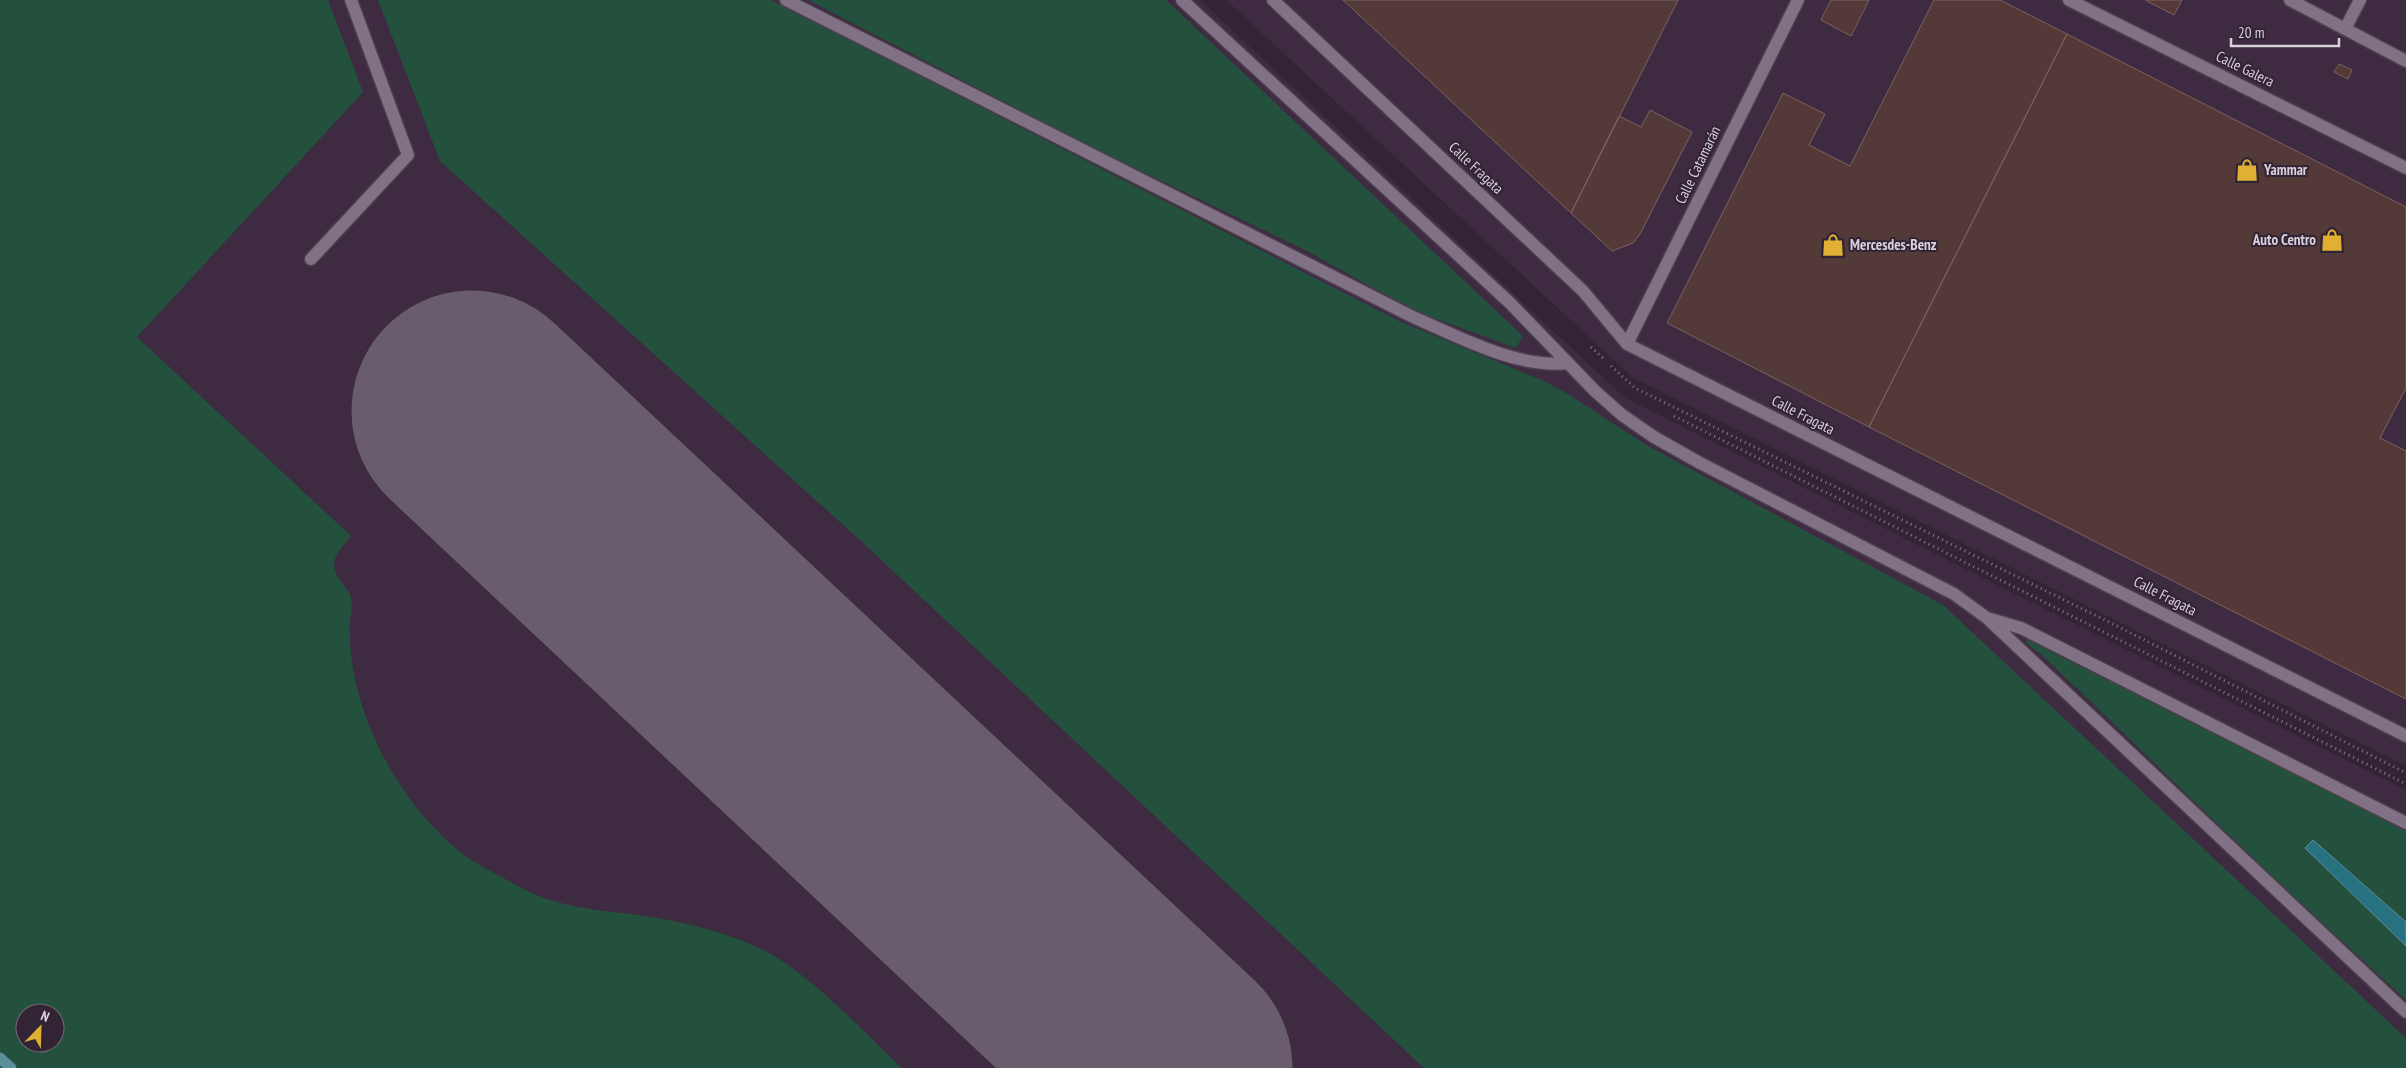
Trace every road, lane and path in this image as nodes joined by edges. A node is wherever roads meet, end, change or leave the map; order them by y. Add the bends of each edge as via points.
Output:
1 (351, 0) edge
2 (786, 0) edge
3 (1182, 0) edge
4 (1273, 0) edge
5 (1798, 0) edge
6 (2069, 0) edge
7 (2290, 0) edge
8 (2360, 0) edge
9 (2345, 29) junction
10 (2406, 61) edge
11 (2406, 168) edge
12 (310, 259) dead end
13 (1627, 344) junction
14 (1568, 363) junction
15 (1987, 618) junction
16 (2406, 736) edge
17 (2406, 824) edge
18 (2406, 1012) edge

1 - 12 street via 408,155
2 - 14 street via 1413,317 1512,357 1543,365
3 - 14 street via 1510,303
4 - 13 street, Calle Fragata via 1583,291
5 - 13 street, Calle Catamarán
6 - 11 street, Calle Galera
7 - 9 street
8 - 9 street
9 - 10 street
13 - 16 street, Calle Fragata
14 - 15 street via 1616,409 1654,437 1773,502 1914,572 1954,594
15 - 17 street via 2021,628
15 - 18 street

